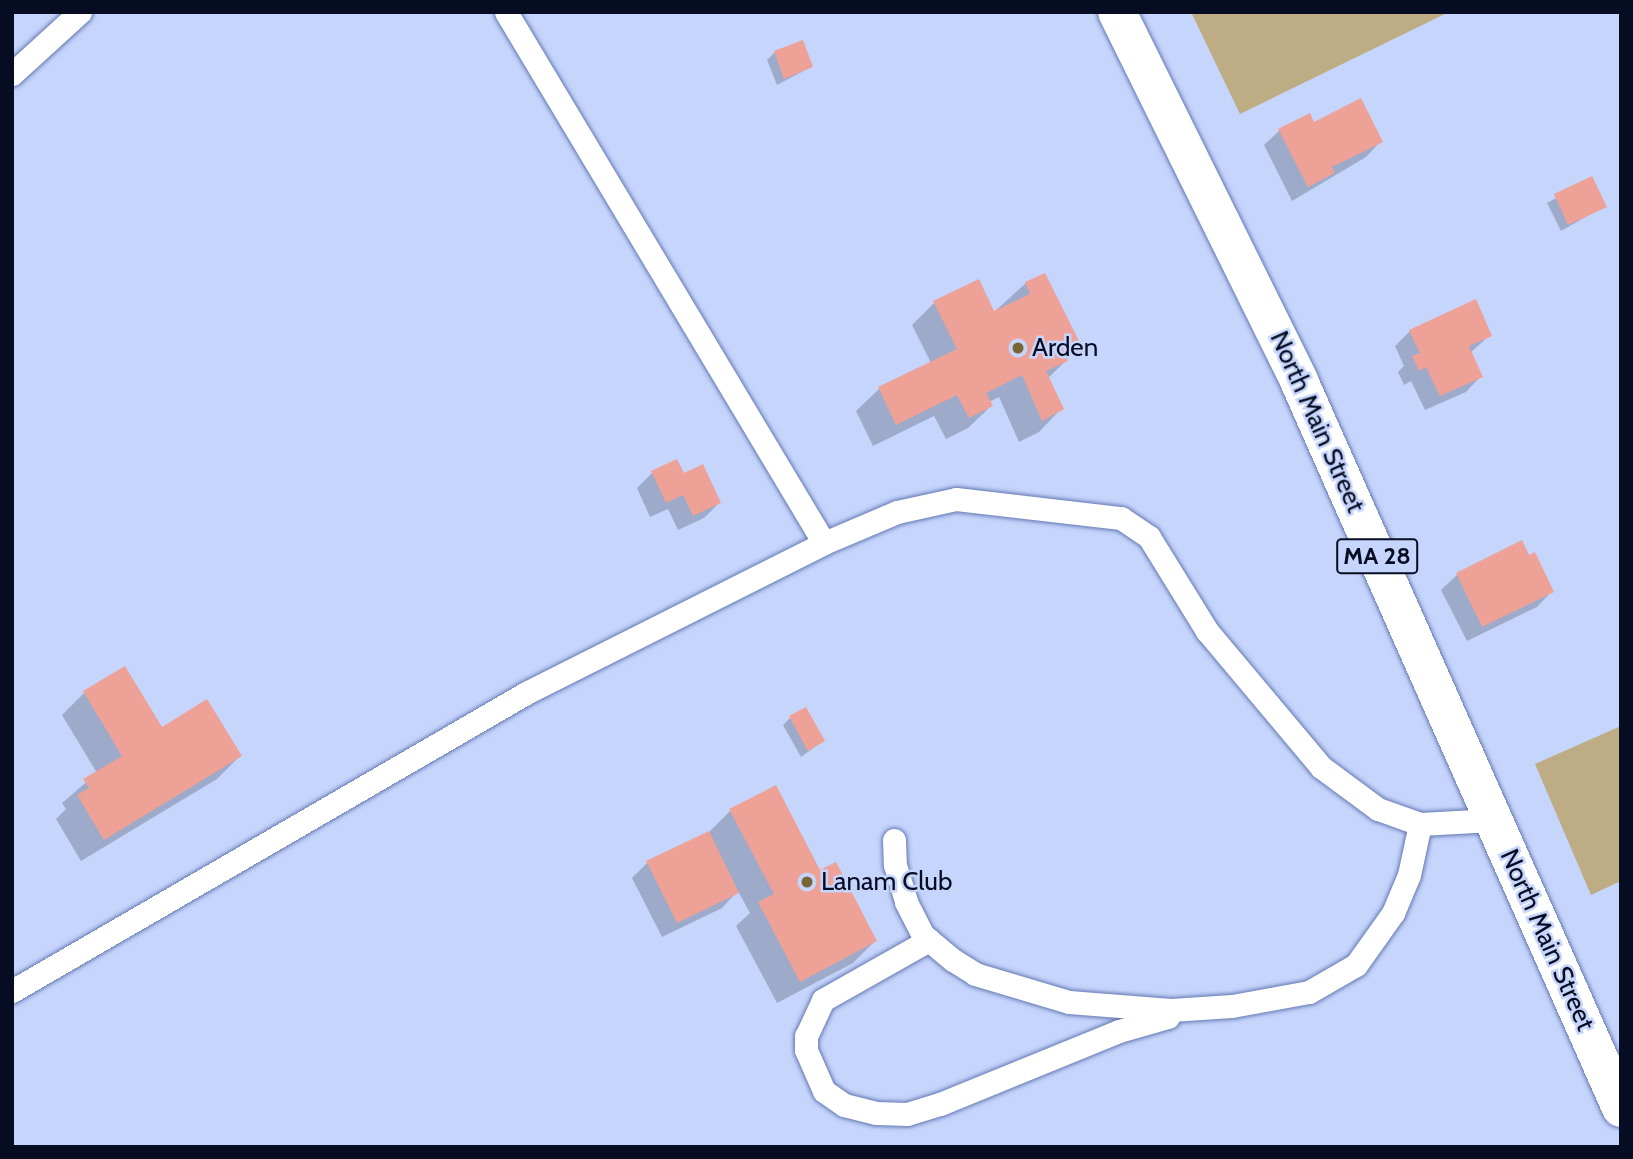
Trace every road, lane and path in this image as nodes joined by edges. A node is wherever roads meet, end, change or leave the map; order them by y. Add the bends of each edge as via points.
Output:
1 (80, 12) edge
2 (506, 12) edge
3 (1116, 12) edge
4 (12, 74) edge
5 (824, 543) junction
6 (1493, 820) junction
7 (1419, 824) junction
8 (894, 840) dead end
9 (929, 940) junction
10 (12, 991) edge
11 (1199, 1008) junction
12 (1621, 1108) edge

1 - 4 lane
2 - 5 lane
3 - 6 main road, North Main Street / MA 28 via 1278,336
5 - 7 lane via 897,512 956,499 1109,514 1132,523 1149,537 1207,631 1251,688 1321,767 1378,810
5 - 10 lane via 526,693
6 - 7 lane
6 - 12 main road, North Main Street / MA 28
7 - 11 lane via 1409,875 1393,913 1356,965 1309,992
8 - 9 lane via 895,864 906,902
9 - 11 lane via 975,974 1069,1002 1128,1009
9 - 11 lane via 834,989 819,1008 806,1036 806,1050 824,1091 844,1105 876,1113 918,1111 1119,1031

